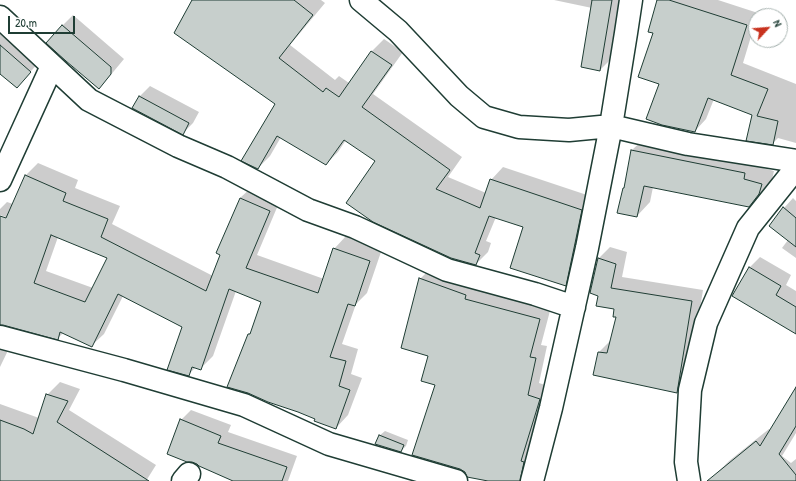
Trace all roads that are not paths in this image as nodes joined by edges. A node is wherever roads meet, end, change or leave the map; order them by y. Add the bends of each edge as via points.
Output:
1 (361, 0) edge
2 (631, 0) edge
3 (0, 17) edge
4 (52, 66) junction
5 (610, 126) junction
6 (796, 161) edge
7 (796, 168) edge
8 (0, 180) edge
9 (574, 307) junction
10 (0, 337) edge
11 (456, 481) edge
12 (532, 481) edge
13 (689, 481) edge

1 - 5 street via 398,31 459,96 484,117 518,127 569,130
2 - 5 street
3 - 4 street
4 - 8 street
4 - 9 street via 89,100 178,146 227,167 308,210 355,227 447,270
5 - 6 street via 688,144
5 - 9 street
7 - 13 street via 748,228 706,323 690,390 686,462
9 - 12 street
10 - 11 street via 244,405 329,444

